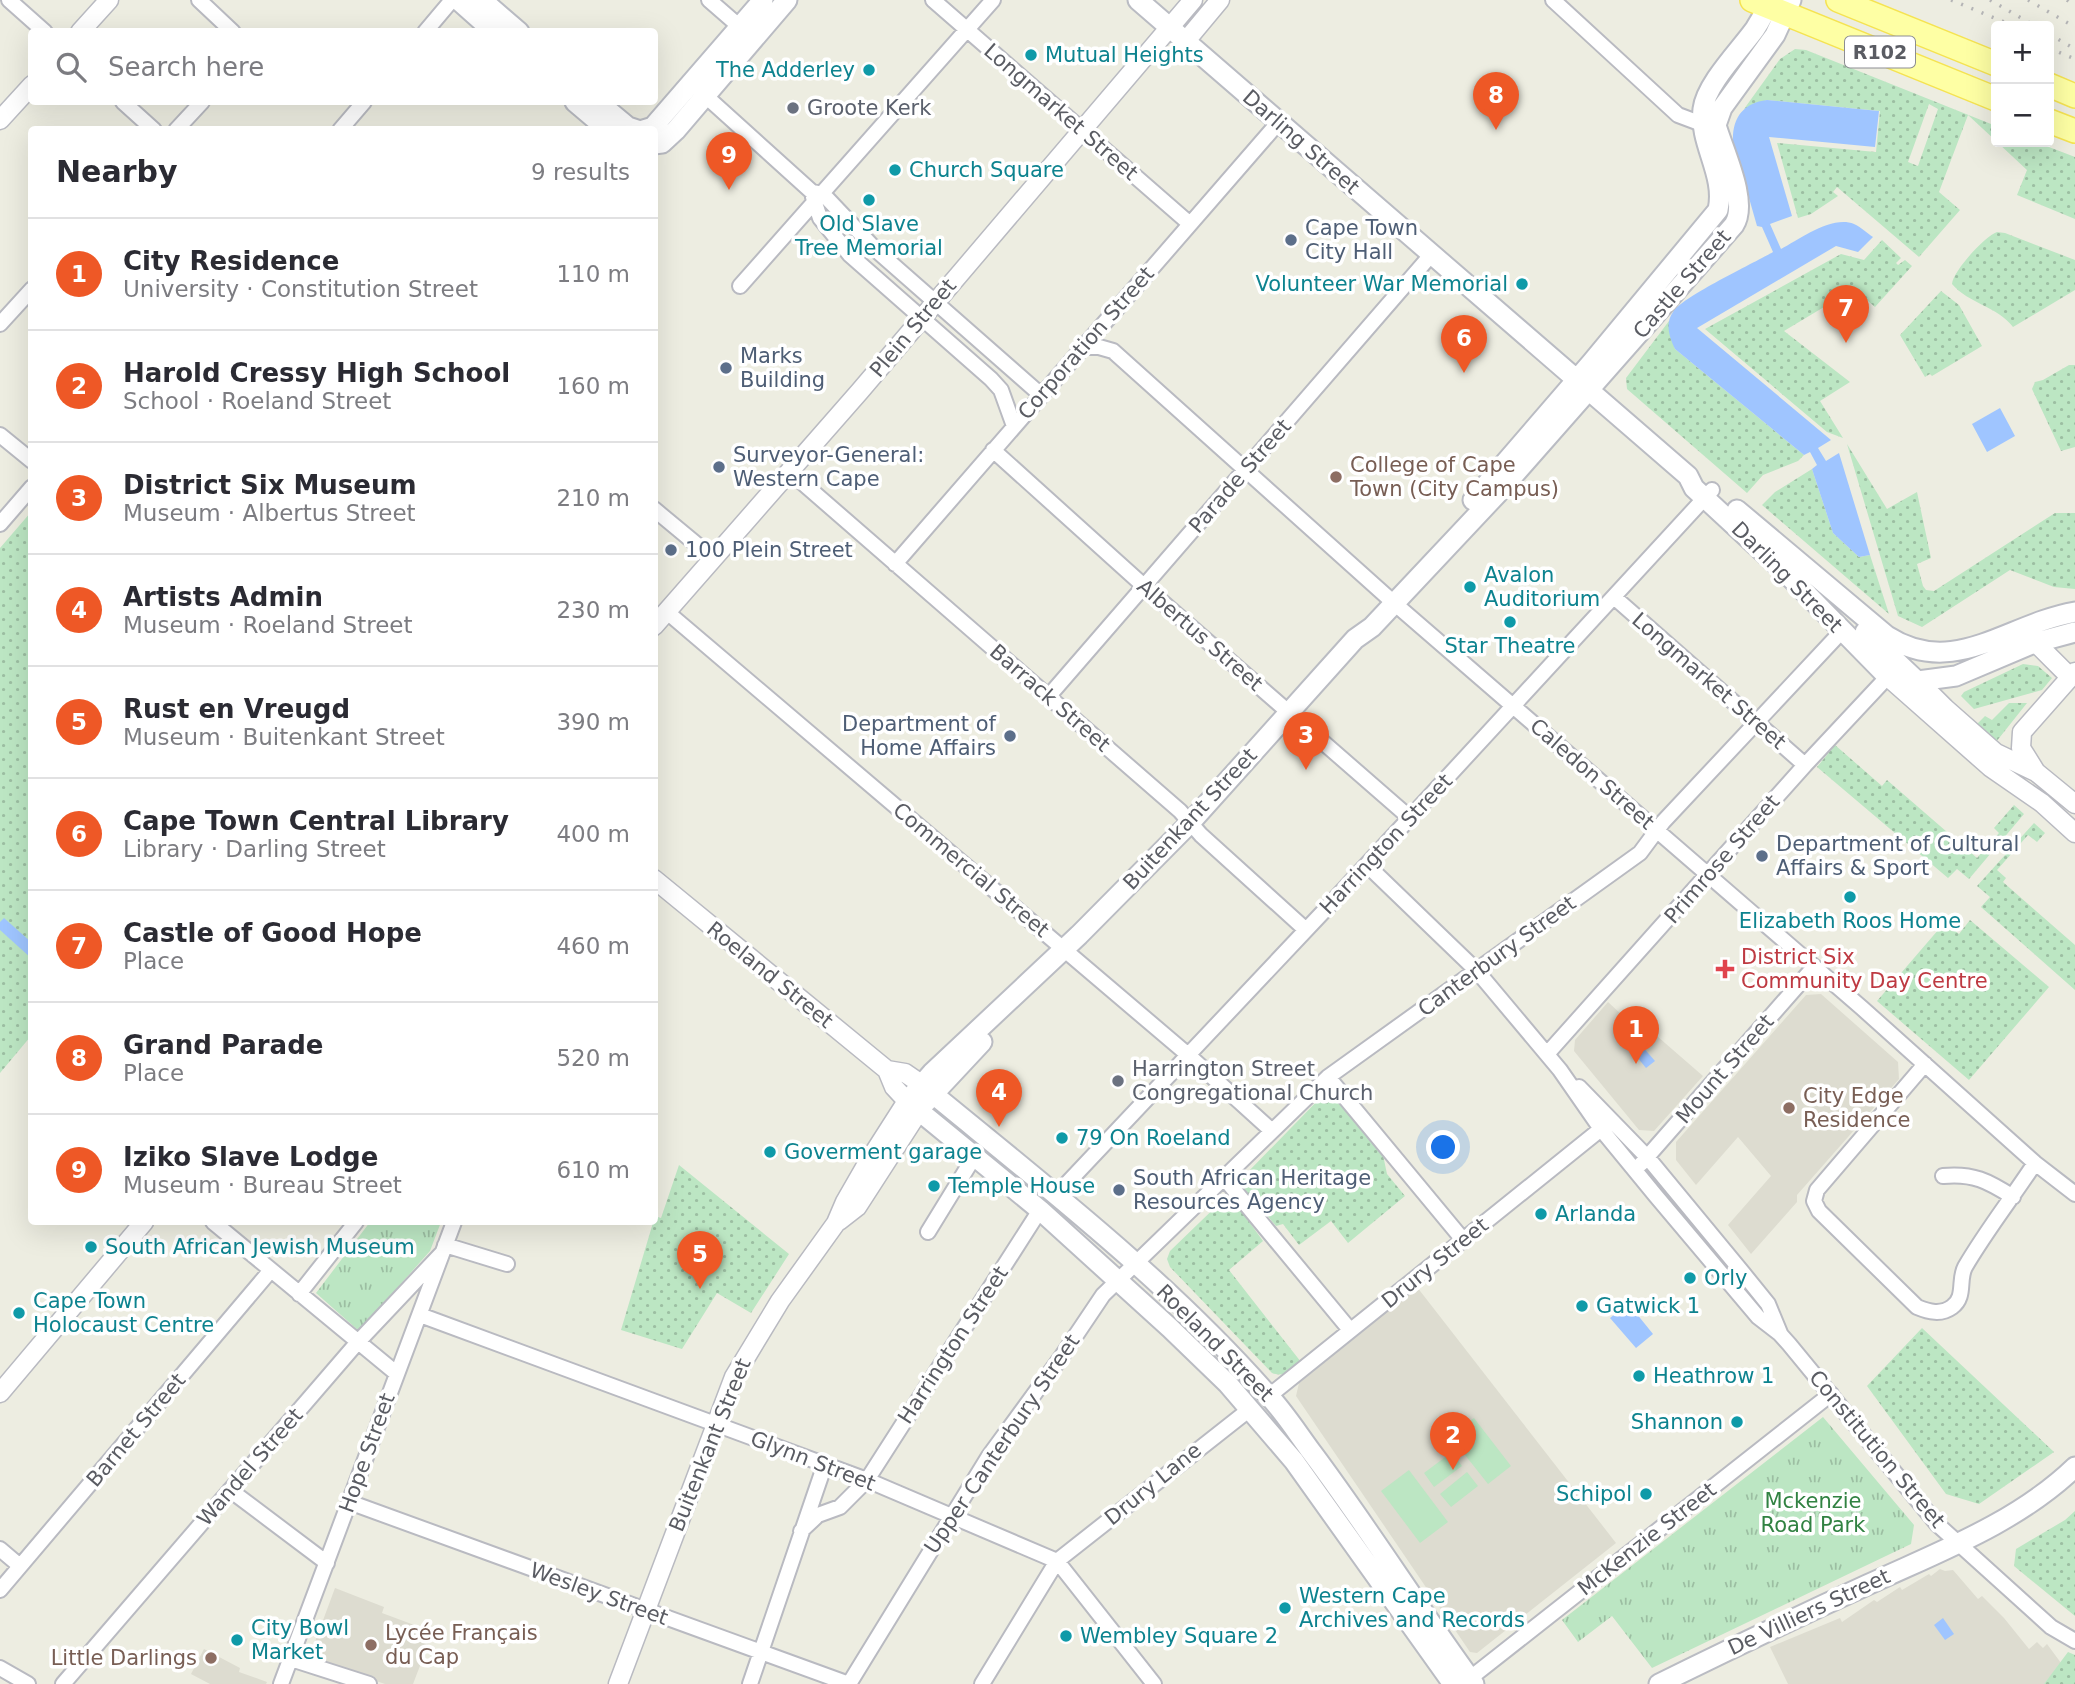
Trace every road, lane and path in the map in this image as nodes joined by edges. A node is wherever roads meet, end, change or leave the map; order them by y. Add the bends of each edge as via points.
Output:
1 (9, 0) edge
2 (109, 0) edge
3 (199, 0) edge
4 (452, 0) edge
5 (458, 0) edge
6 (482, 0) edge
7 (709, 0) edge
8 (763, 0) edge
9 (787, 0) edge
10 (933, 0) edge
11 (993, 0) edge
12 (1138, 0) edge
13 (1193, 0) edge
14 (1220, 0) edge
15 (1553, 0) edge
16 (1838, 0) edge
17 (1773, 4) edge
18 (740, 27) junction
19 (40, 28) edge
20 (84, 28) edge
21 (229, 28) edge
22 (428, 28) edge
23 (490, 28) edge
24 (514, 28) edge
25 (1169, 28) junction
26 (967, 30) junction
27 (1185, 41) junction
28 (1991, 62) edge
29 (2054, 87) edge
30 (28, 89) edge
31 (699, 90) junction
32 (2075, 96) edge
33 (1991, 97) edge
34 (126, 105) edge
35 (199, 105) edge
36 (361, 105) edge
37 (579, 105) edge
38 (602, 105) edge
39 (0, 120) edge
40 (1278, 123) junction
41 (2054, 123) edge
42 (1709, 124) junction
43 (150, 126) edge
44 (180, 126) edge
45 (343, 126) edge
46 (603, 126) edge
47 (627, 126) edge
48 (654, 126) edge
49 (1082, 130) junction
50 (2075, 131) edge
51 (658, 144) edge
52 (816, 197) junction
53 (1190, 224) junction
54 (1432, 255) junction
55 (740, 286) dead end
56 (28, 293) edge
57 (935, 302) junction
58 (1113, 314) junction
59 (922, 317) junction
60 (0, 324) edge
61 (1085, 347) junction
62 (1113, 351) junction
63 (1582, 385) junction
64 (1041, 395) junction
65 (1014, 426) junction
66 (0, 435) edge
67 (993, 450) junction
68 (28, 458) edge
69 (1246, 469) junction
70 (789, 471) junction
71 (28, 492) edge
72 (1708, 494) junction
73 (658, 512) edge
74 (0, 524) edge
75 (713, 558) junction
76 (895, 564) junction
77 (1802, 565) junction
78 (1144, 587) junction
79 (1614, 597) junction
80 (1390, 599) junction
81 (2075, 611) edge
82 (667, 612) junction
83 (658, 622) edge
84 (1842, 631) junction
85 (2075, 632) edge
86 (2028, 635) junction
87 (1893, 671) junction
88 (2073, 675) edge
89 (1918, 681) junction
90 (1048, 697) junction
91 (1514, 706) junction
92 (1290, 713) junction
93 (1756, 723) junction
94 (1805, 765) junction
95 (2036, 772) junction
96 (2075, 804) edge
97 (1410, 818) junction
98 (1190, 823) junction
99 (1658, 831) junction
100 (2075, 833) edge
101 (1367, 865) junction
102 (1709, 876) junction
103 (658, 882) edge
104 (1306, 930) junction
105 (1066, 951) junction
106 (1814, 967) junction
107 (1477, 971) junction
108 (1187, 1054) junction
109 (1547, 1054) junction
110 (1925, 1064) junction
111 (887, 1070) junction
112 (1560, 1070) junction
113 (1328, 1076) junction
114 (927, 1089) junction
115 (913, 1106) junction
116 (1601, 1129) junction
117 (1272, 1131) junction
118 (974, 1157) junction
119 (1648, 1158) junction
120 (2035, 1163) junction
121 (1635, 1169) junction
122 (1944, 1176) dead end
123 (1224, 1179) junction
124 (1057, 1194) junction
125 (2075, 1194) edge
126 (2013, 1197) junction
127 (1040, 1210) junction
128 (141, 1225) edge
129 (216, 1225) edge
130 (354, 1225) edge
131 (453, 1225) edge
132 (928, 1232) dead end
133 (1464, 1241) junction
134 (443, 1249) junction
135 (507, 1264) dead end
136 (1137, 1265) junction
137 (271, 1270) junction
138 (1119, 1282) junction
139 (299, 1294) junction
140 (420, 1315) junction
141 (1350, 1330) junction
142 (1780, 1334) junction
143 (357, 1343) junction
144 (396, 1374) junction
145 (0, 1393) edge
146 (1831, 1394) junction
147 (1269, 1396) junction
148 (1250, 1409) junction
149 (715, 1424) junction
150 (825, 1464) junction
151 (2075, 1467) edge
152 (867, 1480) junction
153 (230, 1490) junction
154 (349, 1502) junction
155 (950, 1515) junction
156 (801, 1531) junction
157 (1960, 1543) junction
158 (0, 1549) edge
159 (1057, 1562) junction
160 (327, 1563) junction
161 (20, 1566) junction
162 (0, 1590) edge
163 (644, 1611) junction
164 (2075, 1641) edge
165 (762, 1651) junction
166 (291, 1659) junction
167 (0, 1668) edge
168 (842, 1683) edge
169 (1465, 1683) edge
170 (28, 1684) edge
171 (63, 1684) edge
172 (281, 1684) edge
173 (369, 1684) edge
174 (618, 1684) edge
175 (750, 1684) edge
176 (982, 1684) edge
177 (1154, 1684) edge
178 (1659, 1684) edge

1 - 19 street
2 - 20 street
3 - 21 street
4 - 22 street
5 - 23 main road
6 - 24 main road
7 - 18 street
8 - 18 main road
9 - 31 main road
10 - 26 street, Longmarket Street
11 - 26 street
12 - 25 main road, Darling Street
13 - 25 street, Plein Street
14 - 27 street
15 - 42 street via 1678,115
16 - 28 main road, R102
17 - 33 main road, R102
17 - 42 main road via 1775,35
18 - 31 main road
25 - 27 main road, Darling Street
25 - 49 street, Plein Street
26 - 49 street, Longmarket Street
26 - 52 street
27 - 40 main road, Darling Street
29 - 32 main road
30 - 39 street
31 - 48 main road
31 - 51 main road via 676,130
31 - 52 street
34 - 43 street
35 - 44 street
36 - 45 street
37 - 46 main road
38 - 47 main road
40 - 53 street, Corporation Street
40 - 54 main road, Darling Street
41 - 50 main road
42 - 63 main road, Castle Street via 1740,204 1737,219
49 - 53 street, Longmarket Street
49 - 57 street, Plein Street
52 - 55 street
52 - 57 street
52 - 59 street via 826,227 850,255
53 - 58 street, Corporation Street
54 - 63 main road, Darling Street
54 - 69 street, Parade Street
56 - 60 street
57 - 59 street, Plein Street
57 - 64 street
58 - 61 street, Corporation Street
58 - 62 street via 1109,333
59 - 65 street via 991,379 1007,403
59 - 70 street, Plein Street
61 - 62 street
61 - 64 street, Corporation Street
62 - 69 street, Caledon Street
63 - 72 main road, Darling Street via 1688,476 1694,488
63 - 80 main road, Buitenkant Street via 1498,493
64 - 65 street, Corporation Street
65 - 67 street, Corporation Street
66 - 68 street
67 - 76 street, Corporation Street
67 - 78 street, Albertus Street
69 - 78 street, Parade Street
69 - 80 street, Caledon Street
70 - 75 street, Plein Street
70 - 76 street, Barrack Street
71 - 74 street
72 - 77 main road, Darling Street
72 - 79 street, Harrington Street
72 - 84 main road, Darling Street
73 - 75 street
75 - 82 street, Plein Street
76 - 90 street, Barrack Street
77 - 86 main road, Darling Street via 1902,646 1934,654 1957,652
77 - 87 main road
78 - 90 street, Parade Street
78 - 92 street, Albertus Street
79 - 91 street, Harrington Street
79 - 93 street, Longmarket Street
80 - 91 street, Caledon Street
80 - 92 main road, Buitenkant Street via 1372,627 1355,639
81 - 86 main road
82 - 83 street, Plein Street
82 - 105 street, Commercial Street
84 - 87 main road, Darling Street
84 - 93 street, Canterbury Street
85 - 86 main road
86 - 88 street
86 - 89 main road via 1956,676
87 - 89 main road
87 - 94 street, Primrose Street
87 - 100 street via 1990,767
88 - 95 street via 2022,732 2021,748
89 - 95 street via 1996,753
90 - 98 street, Barrack Street
91 - 97 street, Harrington Street
91 - 99 street, Caledon Street
92 - 97 street, Albertus Street
92 - 98 main road, Buitenkant Street
93 - 94 street, Longmarket Street
93 - 99 street, Canterbury Street
94 - 102 street, Primrose Street
95 - 96 street
97 - 101 street, Harrington Street
98 - 104 street, Barrack Street
98 - 105 main road, Buitenkant Street
99 - 102 street, Caledon Street
99 - 107 street, Canterbury Street via 1633,858
101 - 104 street, Harrington Street
101 - 107 street, Constitution Street
102 - 106 street, Caledon Street
102 - 109 street, Primrose Street
103 - 111 street, Roeland Street
104 - 108 street, Harrington Street
105 - 108 street, Commercial Street
105 - 114 main road, Buitenkant Street
106 - 110 street, Caledon Street
106 - 119 street, Mount Street
107 - 109 street, Constitution Street
107 - 113 street, Canterbury Street
108 - 117 street, Commercial Street
108 - 124 street, Harrington Street
109 - 112 street, Constitution Street
110 - 120 street, Caledon Street
110 - 126 street via 1817,1190 1814,1201 1819,1210 1917,1307 1940,1312 1959,1301 1964,1269
111 - 114 street, Roeland Street via 905,1073
111 - 115 street, Roeland Street via 894,1087
112 - 116 street, Constitution Street
112 - 119 street, Constitution Street
113 - 117 street, Canterbury Street
113 - 133 street
114 - 115 main road, Buitenkant Street
114 - 124 main road, Roeland Street
115 - 118 main road, Roeland Street
115 - 149 street, Buitenkant Street via 857,1207 836,1223 755,1339
116 - 121 street, Constitution Street
116 - 133 street, Drury Street
117 - 123 street, Canterbury Street
118 - 127 main road, Roeland Street
118 - 132 street
119 - 121 street, Mount Street
119 - 142 street, Constitution Street via 1768,1304
120 - 125 street, Caledon Street
120 - 126 street
121 - 142 street, Constitution Street via 1758,1317
122 - 126 street via 1963,1174 1987,1181
123 - 136 street, Canterbury Street
123 - 141 street
124 - 136 main road, Roeland Street
127 - 138 main road, Roeland Street
127 - 152 street, Harrington Street
128 - 145 street
129 - 137 street
130 - 139 street
131 - 134 street, Hope Street
133 - 141 street, Drury Street
134 - 135 street
134 - 140 street, Hope Street
134 - 143 street, Wandel Street
136 - 138 street, Upper Canterbury Street
136 - 147 main road, Roeland Street
137 - 139 street
137 - 161 street, Barnet Street
138 - 148 main road, Roeland Street
138 - 155 street, Upper Canterbury Street via 1097,1302
139 - 143 street
140 - 144 street, Hope Street
140 - 149 street, Glynn Street
141 - 147 street, Drury Street
142 - 146 street, Constitution Street
143 - 144 street
143 - 153 street, Wandel Street
144 - 154 street, Hope Street
146 - 157 street, Constitution Street via 1937,1524
146 - 169 street, McKenzie Street
147 - 169 main road, Roeland Street via 1331,1478
148 - 159 street, Drury Lane
148 - 169 main road, Roeland Street
149 - 150 street, Glynn Street
149 - 163 street, Buitenkant Street
150 - 152 street, Glynn Street
150 - 156 street
151 - 157 main road, De Villiers Street via 2028,1504
152 - 155 street, Glynn Street
152 - 156 street, Harrington Street via 840,1507 818,1515
153 - 160 street
153 - 171 street, Wandel Street
154 - 160 street, Hope Street
154 - 163 street, Wesley Street
155 - 159 street, Glynn Street
155 - 168 street, Upper Canterbury Street
156 - 165 street
157 - 164 street, Constitution Street via 2051,1627
157 - 178 main road, De Villiers Street
158 - 161 street
159 - 176 street
159 - 177 street, Glynn Street
160 - 166 street, Hope Street
161 - 162 street, Barnet Street
163 - 165 street, Wesley Street
163 - 174 street, Buitenkant Street
165 - 168 street, Wesley Street
165 - 175 street
166 - 172 street, Hope Street
166 - 173 street
167 - 170 street

